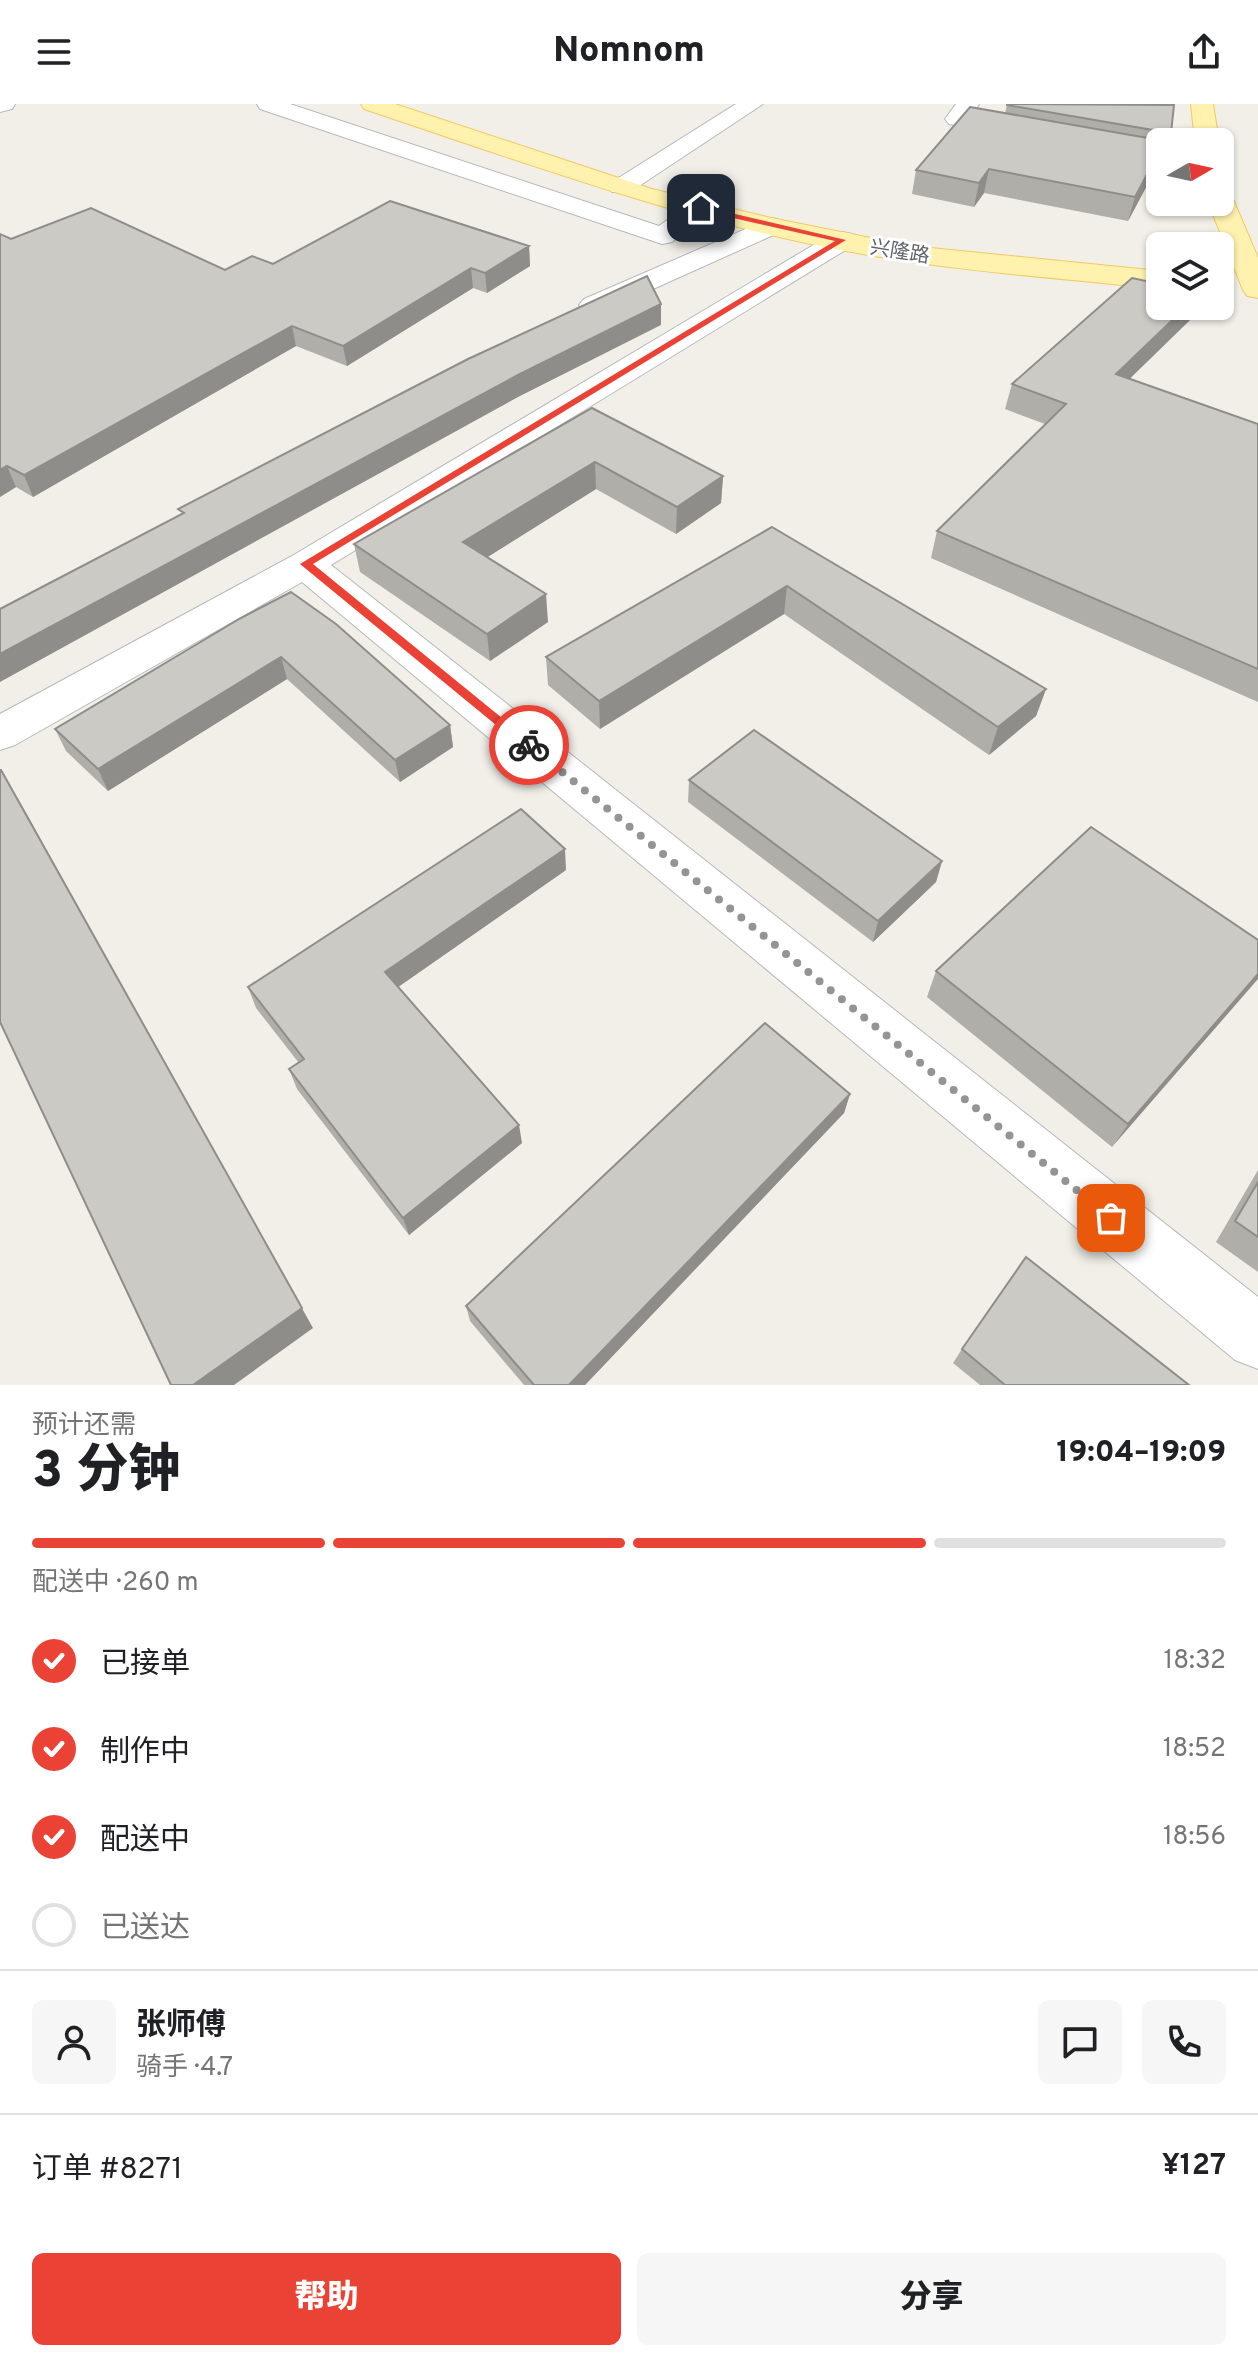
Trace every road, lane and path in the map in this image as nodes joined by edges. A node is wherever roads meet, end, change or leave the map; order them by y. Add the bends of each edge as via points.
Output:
1 (268, 104) edge
2 (373, 104) edge
3 (752, 104) edge
4 (968, 104) edge
5 (1202, 104) edge
6 (326, 123) junction
7 (1205, 128) edge
8 (1035, 133) edge
9 (621, 187) junction
10 (701, 208) junction
11 (1227, 216) edge
12 (771, 226) junction
13 (842, 240) junction
14 (1146, 279) edge
15 (1234, 288) edge
16 (1257, 290) edge
17 (569, 316) edge
18 (305, 564) junction
19 (0, 734) edge
20 (1258, 1337) edge

1 - 6 street
2 - 6 street
2 - 9 main road, 兴隆路
3 - 9 street
4 - 8 street via 957,119
5 - 7 main road
6 - 10 street via 662,236
9 - 10 main road, 兴隆路
10 - 12 main road, 兴隆路
11 - 16 main road
12 - 13 main road, 兴隆路
12 - 17 street
13 - 14 main road, 兴隆路 via 911,254
13 - 18 street
15 - 16 main road
18 - 19 street
18 - 20 street

